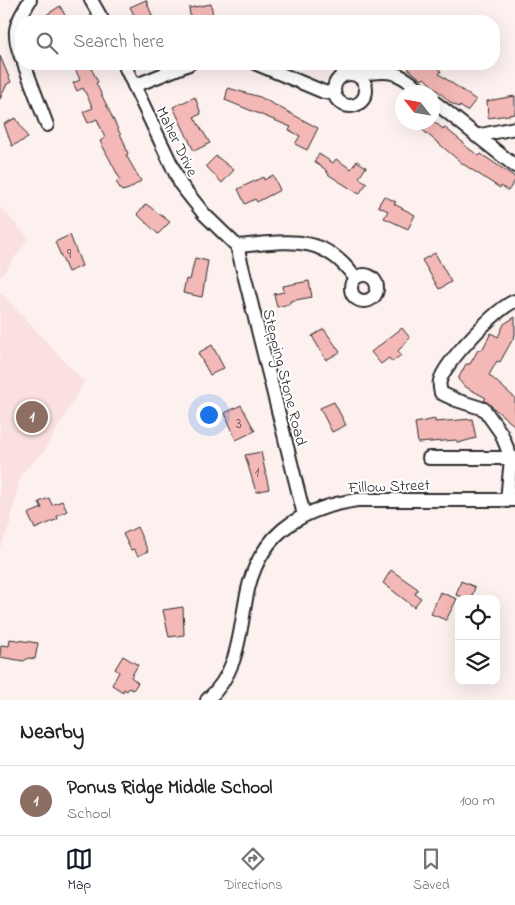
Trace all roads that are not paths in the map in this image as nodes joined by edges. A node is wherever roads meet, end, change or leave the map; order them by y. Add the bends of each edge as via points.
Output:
1 (30, 0) edge
2 (91, 0) edge
3 (21, 15) edge
4 (100, 15) edge
5 (26, 70) edge
6 (127, 70) edge
7 (174, 70) edge
8 (271, 70) edge
9 (356, 75) junction
10 (413, 85) edge
11 (134, 86) junction
12 (333, 93) junction
13 (440, 107) edge
14 (47, 125) dead end
15 (515, 128) edge
16 (476, 136) junction
17 (515, 166) edge
18 (237, 246) junction
19 (355, 278) dead end
20 (515, 300) edge
21 (429, 458) dead end
22 (513, 458) edge
23 (511, 500) edge
24 (304, 515) junction
25 (207, 700) edge

1 - 3 street
2 - 4 street
5 - 14 street
6 - 11 street, Maher Drive
7 - 11 street
8 - 12 street
9 - 10 street via 381,71 397,73
9 - 12 street via 343,75 337,79
9 - 12 street via 366,88 360,103 344,105
11 - 18 street, Maher Drive via 181,185 204,214
13 - 16 street
15 - 16 street
16 - 17 street
18 - 19 street via 296,242 323,248 344,261
18 - 24 street, Stepping Stone Road
20 - 22 street via 496,313 474,336 450,363 439,382 441,393 484,409
21 - 22 street
22 - 23 street
23 - 24 street, Fillow Street via 357,500 336,503
24 - 25 street, Fillow Street via 277,534 258,560 248,587 233,666 225,681

